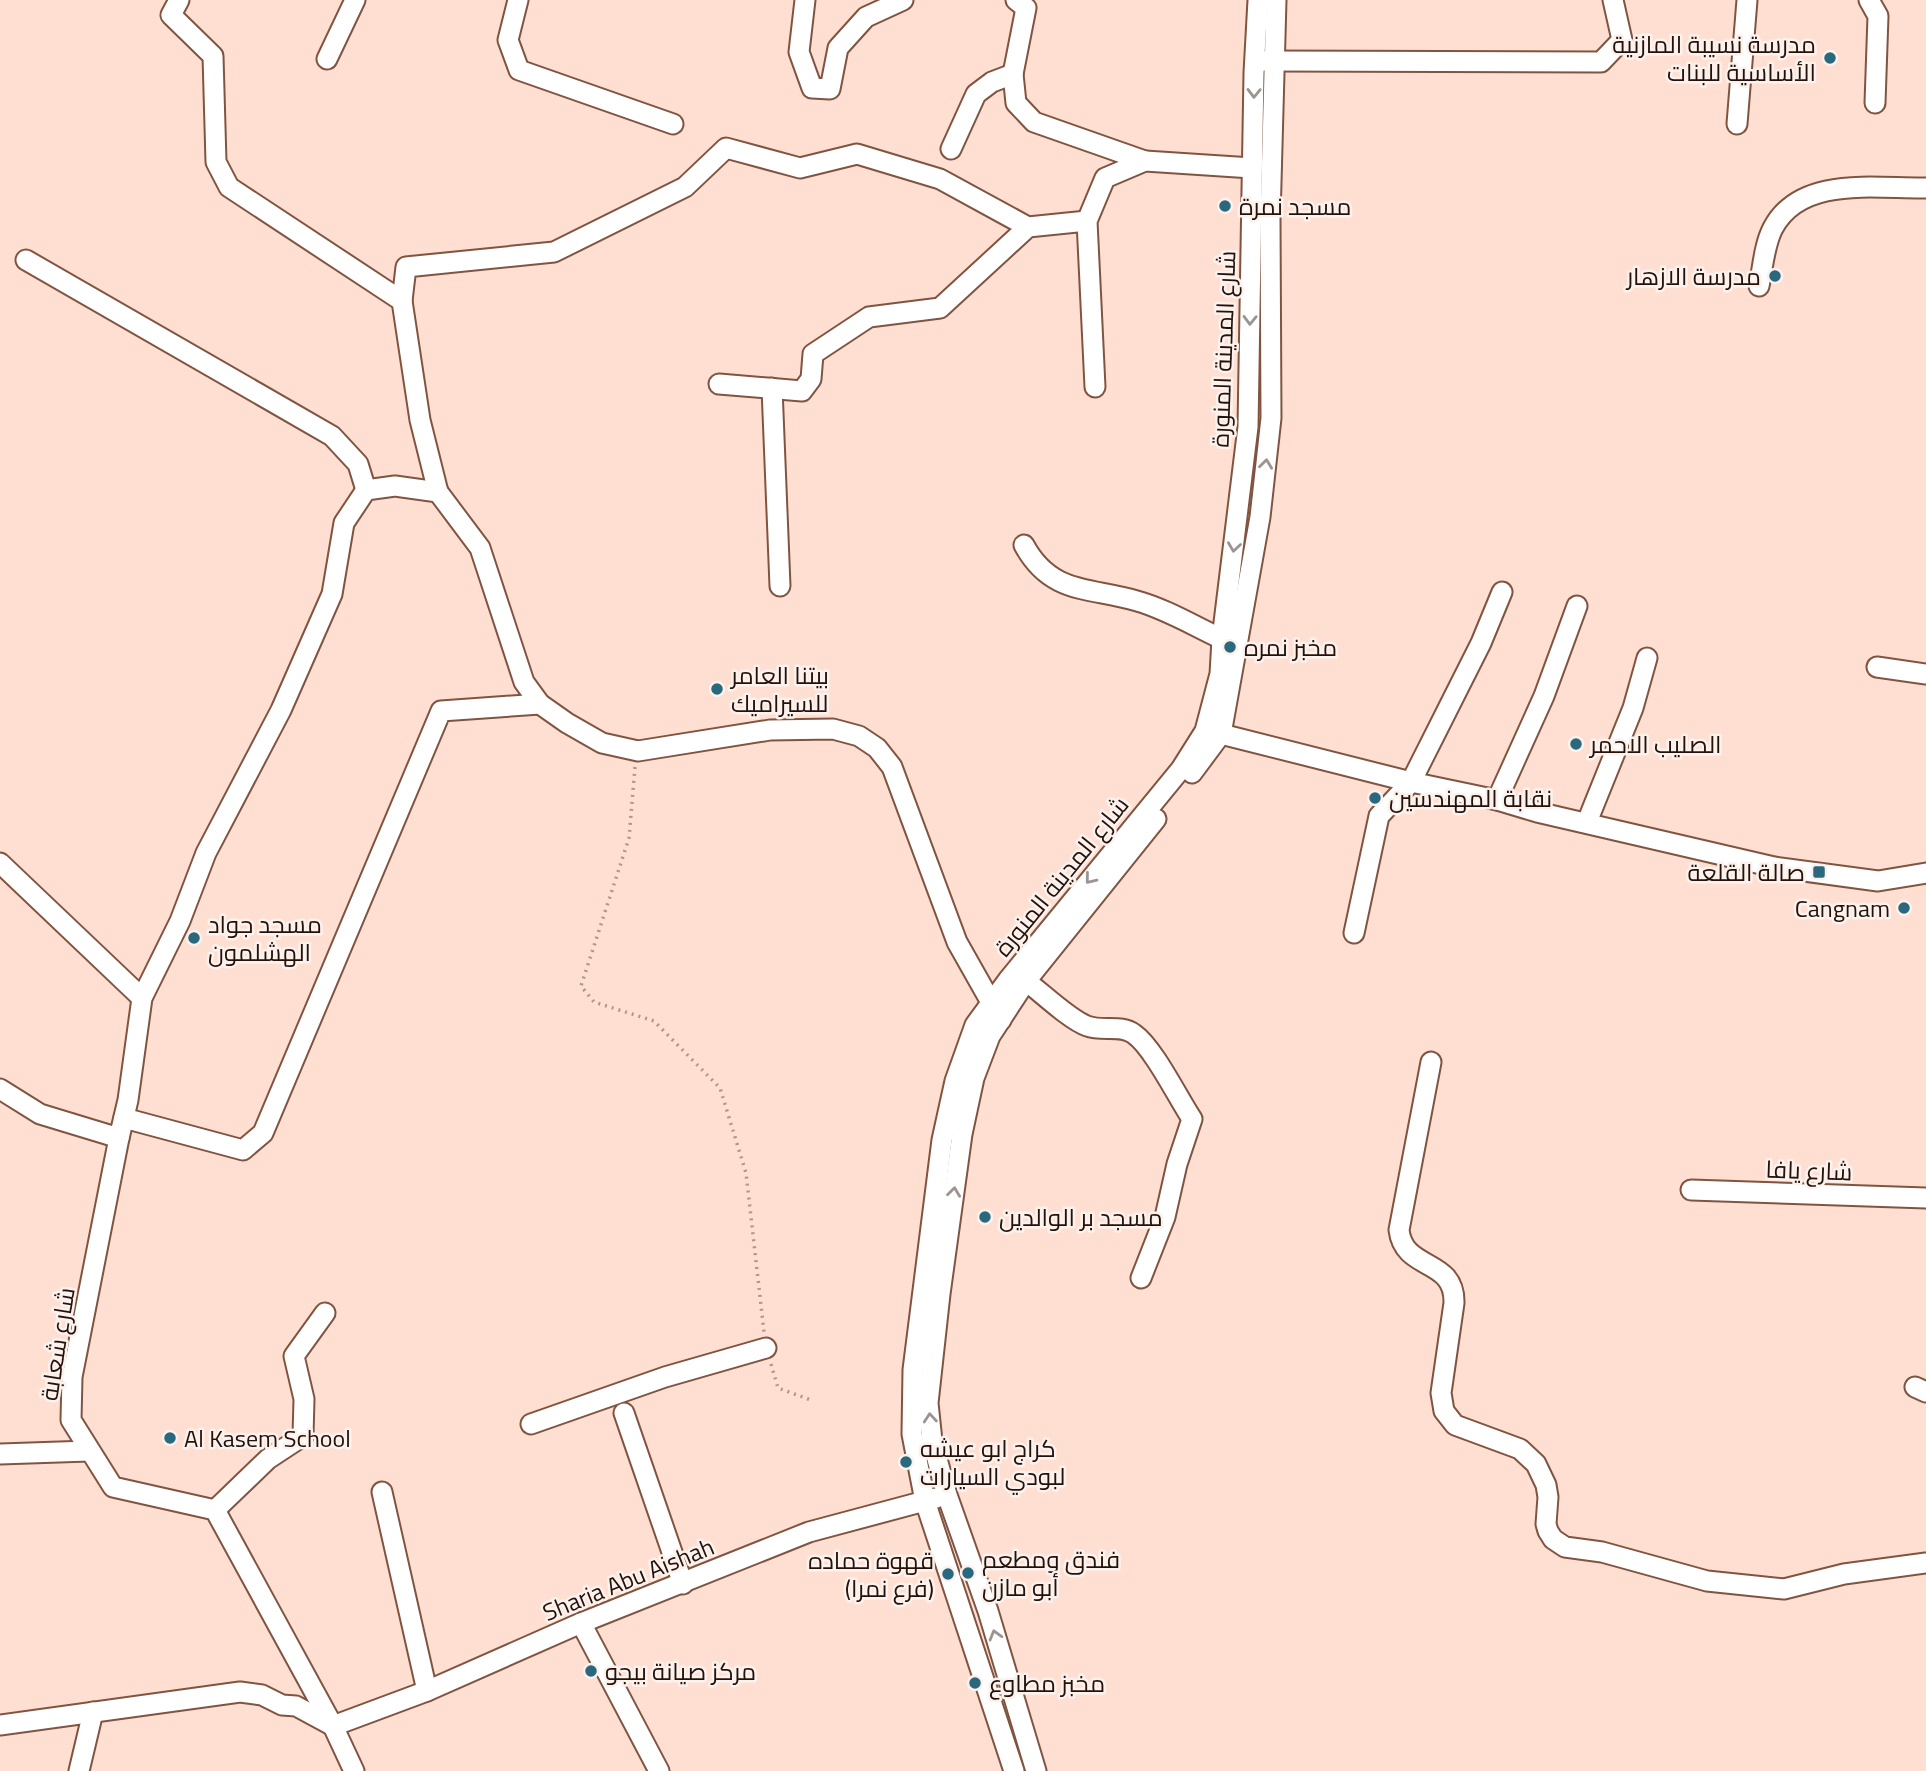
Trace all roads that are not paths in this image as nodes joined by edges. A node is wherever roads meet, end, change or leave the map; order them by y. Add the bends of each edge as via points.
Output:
1 (179, 0) edge
2 (355, 0) edge
3 (518, 0) edge
4 (804, 0) edge
5 (903, 0) edge
6 (1016, 0) edge
7 (1258, 0) edge
8 (1276, 0) edge
9 (1613, 0) edge
10 (1747, 0) edge
11 (1869, 0) edge
12 (327, 59) dead end
13 (1255, 61) junction
14 (1275, 61) junction
15 (1013, 74) junction
16 (1875, 103) dead end
17 (673, 124) dead end
18 (1737, 124) dead end
19 (951, 149) dead end
20 (1144, 161) junction
21 (1252, 168) junction
22 (1926, 188) edge
23 (1087, 221) junction
24 (1028, 228) junction
25 (26, 260) dead end
26 (1759, 286) dead end
27 (402, 301) junction
28 (719, 384) dead end
29 (1095, 387) dead end
30 (772, 388) junction
31 (366, 490) junction
32 (438, 492) junction
33 (1024, 545) dead end
34 (780, 586) dead end
35 (1502, 592) dead end
36 (1577, 606) dead end
37 (1222, 639) junction
38 (1647, 658) dead end
39 (1877, 667) dead end
40 (1926, 674) edge
41 (540, 704) junction
42 (1221, 734) junction
43 (1411, 782) junction
44 (1497, 800) junction
45 (1587, 822) junction
46 (0, 863) edge
47 (1926, 873) edge
48 (1354, 933) dead end
49 (1026, 981) junction
50 (142, 998) junction
51 (996, 1012) junction
52 (1431, 1062) dead end
53 (0, 1089) edge
54 (124, 1118) junction
55 (118, 1138) junction
56 (1690, 1190) dead end
57 (1926, 1198) edge
58 (1141, 1278) dead end
59 (325, 1313) dead end
60 (766, 1348) road end
61 (624, 1413) dead end
62 (531, 1424) dead end
63 (89, 1451) junction
64 (0, 1454) edge
65 (382, 1492) dead end
66 (947, 1495) junction
67 (925, 1501) junction
68 (215, 1510) junction
69 (1926, 1563) edge
70 (682, 1584) junction
71 (581, 1623) junction
72 (427, 1691) junction
73 (93, 1712) junction
74 (0, 1725) edge
75 (333, 1726) junction
76 (79, 1771) edge
77 (354, 1771) edge
78 (659, 1771) edge
79 (1014, 1771) edge
80 (1036, 1771) edge

1 - 27 street via 171,15 213,56 216,162 229,187
2 - 12 street
3 - 17 street via 508,40 519,70
4 - 5 street via 799,52 812,88 830,89 838,48 866,18
6 - 15 street via 1026,8
7 - 13 street, شارع المدينة المنورة
8 - 14 street, شارع المدينة المنورة
9 - 14 street via 1622,40 1601,62
10 - 18 street
11 - 16 street via 1878,16
13 - 14 street
13 -> 21 street, شارع المدينة المنورة
42 -> 14 street, شارع المدينة المنورة via 1260,517 1272,418 1270,219
15 - 19 street via 976,94
15 - 20 street via 1016,103 1034,122
20 - 21 street
20 - 23 street via 1105,178
21 -> 37 street, شارع المدينة المنورة via 1248,427
22 - 26 street via 1830,190 1808,195 1773,229
23 - 24 street
23 - 29 street
24 - 27 street via 940,178 857,154 800,168 726,148 685,187 554,252 405,267
24 - 30 street via 940,308 869,317 813,354 811,379 802,391
25 - 31 street via 332,436 358,464
27 - 32 street via 420,420
28 - 30 street
30 - 34 street
31 - 32 street via 395,486
31 - 50 street, شارع شعابة via 344,523 332,594 281,710 206,853
32 - 41 street via 480,548 524,682
33 - 37 street via 1033,562 1061,584 1139,601
35 - 43 street
36 - 44 street via 1544,696
37 -> 51 street, شارع المدينة المنورة via 1220,674 1205,731 1181,769 1008,979
38 - 45 street via 1633,708
39 - 40 street
41 - 51 street via 602,743 638,751 770,730 833,729 859,736 877,748 892,768 957,942
41 - 54 street via 441,711 263,1133 243,1150
42 - 43 street
42 - 49 street, شارع المدينة المنورة
43 - 44 street
43 - 48 street via 1378,816
44 - 45 street
45 - 47 street via 1774,867 1878,881
46 - 50 street
49 - 51 street, شارع المدينة المنورة
49 - 58 street via 1086,1026 1133,1032 1148,1046 1192,1119 1165,1217
50 - 54 street, شارع شعابة
66 -> 51 street, شارع المدينة المنورة via 932,1441 928,1403 962,1134
51 - 67 street, شارع المدينة المنورة via 975,1025 955,1081 943,1140 913,1370 912,1434
52 - 69 street via 1399,1230 1408,1253 1440,1270 1453,1290 1442,1405 1460,1428 1520,1449 1536,1464 1546,1485 1546,1524 1553,1539 1565,1547 1602,1552 1707,1581 1784,1589 1844,1574
53 - 55 street via 40,1114
54 - 55 street, شارع شعابة
55 - 63 street, شارع شعابة via 72,1377 71,1420
56 - 57 street, شارع يافا
59 - 68 street via 294,1356 304,1399 303,1436 268,1459
60 - 62 street
61 - 70 street
63 - 64 street
63 - 68 street, شارع شعابة via 113,1487
65 - 72 street
66 - 67 street, Sharia Abu Aishah
80 -> 66 street, شارع المدينة المنورة
67 - 70 street, Sharia Abu Aishah via 809,1532
67 - 79 street, شارع المدينة المنورة
68 - 75 street
70 - 71 street, Sharia Abu Aishah
71 - 72 street, Sharia Abu Aishah
71 - 78 street
72 - 75 street, Sharia Abu Aishah
73 - 74 street
73 - 75 street via 235,1692 296,1706
73 - 76 street
75 - 77 street

